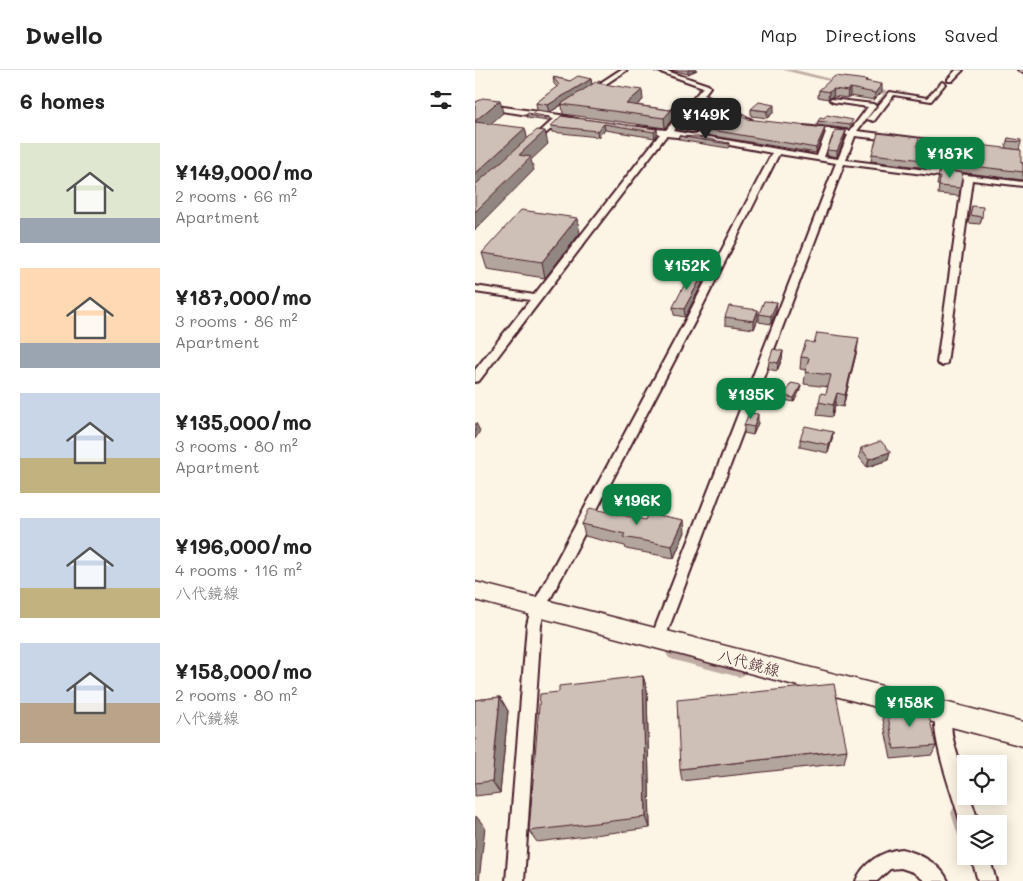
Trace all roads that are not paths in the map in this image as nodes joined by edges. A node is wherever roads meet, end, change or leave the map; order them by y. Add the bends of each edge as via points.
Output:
1 (624, 70) edge
2 (658, 70) edge
3 (961, 70) edge
4 (950, 80) dead end
5 (942, 84) dead end
6 (857, 93) edge
7 (584, 96) edge
8 (700, 96) junction
9 (833, 100) dead end
10 (849, 102) junction
11 (475, 105) edge
12 (723, 109) junction
13 (557, 115) junction
14 (753, 120) edge
15 (587, 121) edge
16 (802, 127) edge
17 (636, 129) edge
18 (831, 130) junction
19 (666, 134) junction
20 (855, 134) junction
21 (699, 137) junction
22 (986, 149) edge
23 (524, 152) edge
24 (776, 152) junction
25 (820, 159) junction
26 (839, 162) junction
27 (967, 177) junction
28 (1023, 184) edge
29 (475, 289) edge
30 (537, 298) junction
31 (942, 363) dead end
32 (475, 378) edge
33 (475, 591) edge
34 (539, 608) junction
35 (659, 638) junction
36 (943, 713) junction
37 (1023, 734) edge
38 (967, 815) edge
39 (983, 865) edge
40 (515, 881) edge
41 (865, 881) edge
42 (939, 881) edge
43 (987, 881) edge

1 - 7 street
2 - 8 street via 706,86
3 - 4 street
5 - 20 street via 929,100 892,94
6 - 10 street
8 - 12 street
8 - 19 street
9 - 10 street
10 - 20 street via 873,106
11 - 13 street
12 - 14 street
12 - 21 street
13 - 15 street
13 - 23 street
16 - 18 street
17 - 19 street
18 - 20 street
18 - 25 street
19 - 21 street
19 - 30 street
20 - 22 street
20 - 26 street
21 - 24 street
24 - 25 street
24 - 34 street
25 - 26 street
26 - 27 street
26 - 35 street
27 - 28 street
27 - 31 street
29 - 30 street
30 - 32 street
33 - 34 main road, 八代鏡線
34 - 35 main road, 八代鏡線
34 - 40 street via 534,625
35 - 36 main road, 八代鏡線
36 - 37 main road, 八代鏡線
36 - 38 street via 944,737
39 - 43 street
41 - 42 street via 885,862 906,858 923,866

